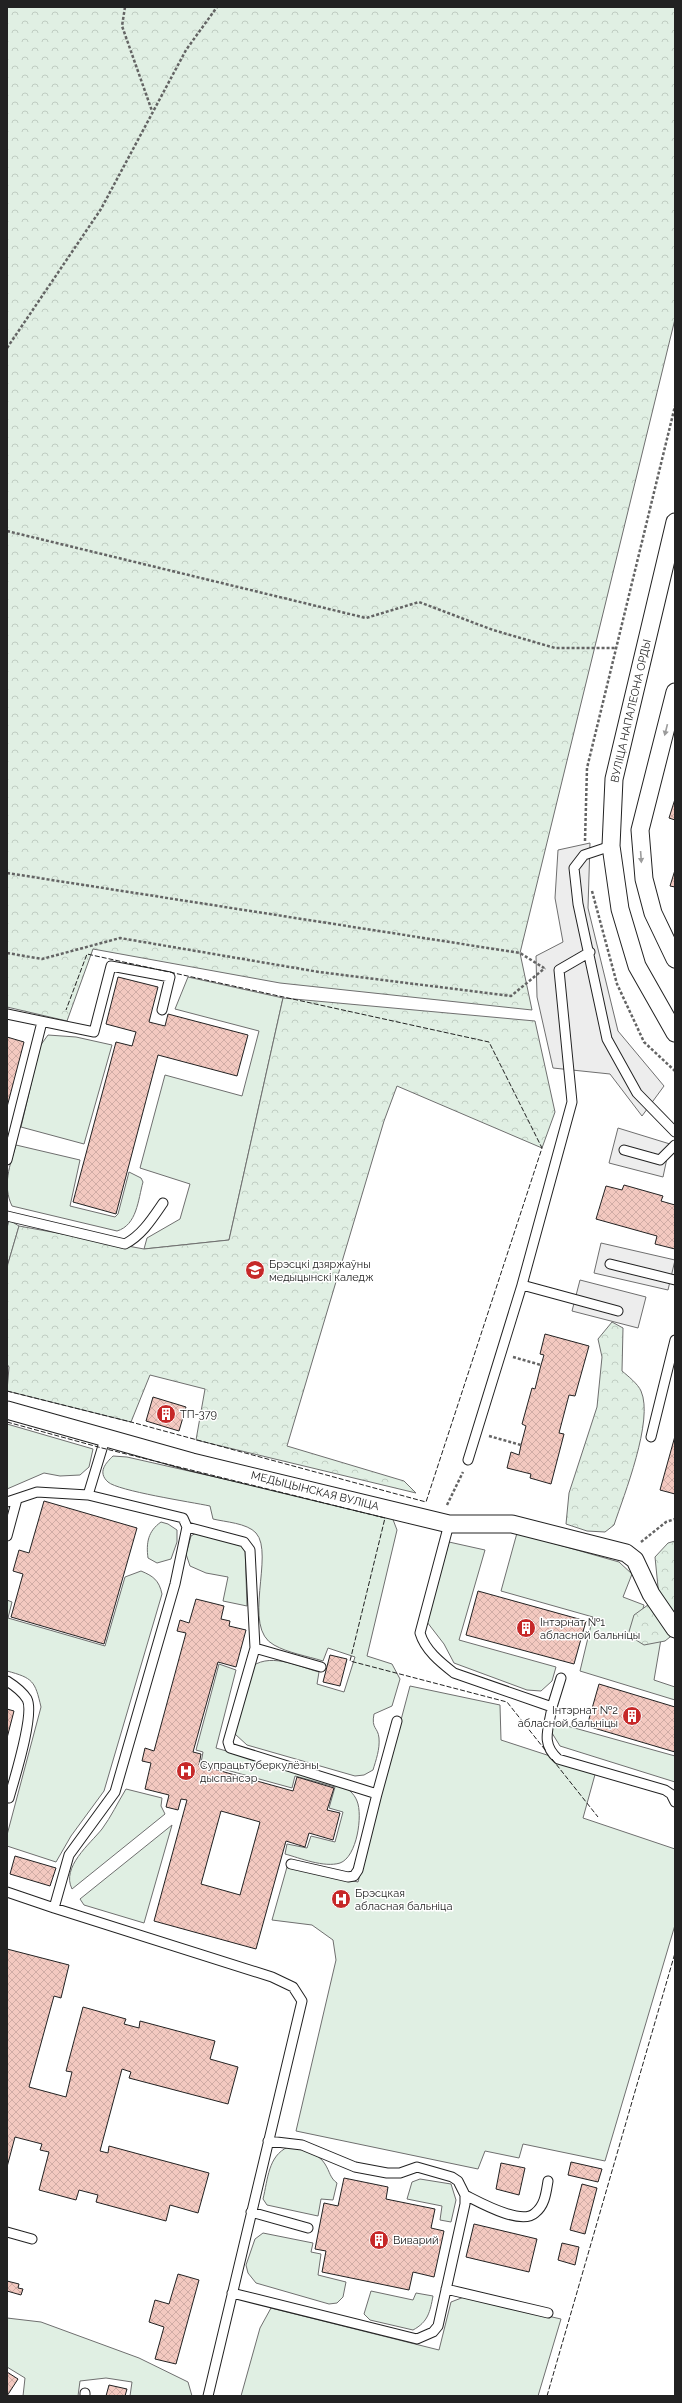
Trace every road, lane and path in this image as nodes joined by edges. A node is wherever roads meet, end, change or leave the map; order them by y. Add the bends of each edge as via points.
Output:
1 (125, 7) edge
2 (216, 7) edge
3 (152, 111) junction
4 (7, 348) edge
5 (675, 406) edge
6 (675, 522) edge
7 (7, 531) edge
8 (616, 648) junction
9 (675, 692) edge
10 (611, 846) junction
11 (584, 855) junction
12 (7, 874) edge
13 (600, 925) dead end
14 (586, 934) junction
15 (590, 952) junction
16 (7, 953) edge
17 (675, 959) edge
18 (550, 963) dead end
19 (544, 968) junction
20 (162, 1010) dead end
21 (7, 1014) edge
22 (42, 1022) junction
23 (675, 1034) edge
24 (675, 1132) edge
25 (675, 1145) edge
26 (624, 1150) dead end
27 (7, 1160) edge
28 (163, 1204) dead end
29 (7, 1216) edge
30 (610, 1264) dead end
31 (675, 1280) edge
32 (522, 1286) junction
33 (618, 1310) dead end
34 (675, 1340) edge
35 (501, 1354) junction
36 (541, 1365) dead end
37 (7, 1410) edge
38 (477, 1433) junction
39 (651, 1437) dead end
40 (105, 1439) junction
41 (521, 1445) dead end
42 (468, 1460) joint
43 (88, 1495) junction
44 (17, 1499) junction
45 (7, 1502) edge
46 (675, 1519) edge
47 (444, 1523) junction
48 (188, 1527) junction
49 (7, 1536) edge
50 (626, 1553) junction
51 (675, 1629) edge
52 (255, 1648) junction
53 (320, 1667) dead end
54 (561, 1678) dead end
55 (7, 1681) edge
56 (552, 1707) junction
57 (397, 1720) dead end
58 (377, 1794) junction
59 (8, 1801) edge
60 (675, 1802) edge
61 (291, 1864) dead end
62 (7, 1892) edge
63 (54, 1908) junction
64 (268, 2140) junction
65 (548, 2182) dead end
66 (464, 2195) junction
67 (251, 2212) junction
68 (308, 2228) dead end
69 (7, 2232) edge
70 (32, 2239) dead end
71 (446, 2289) junction
72 (232, 2293) junction
73 (548, 2313) dead end
74 (208, 2396) edge

1 - 3 path via 122,26
2 - 3 path via 186,50
3 - 4 path via 101,209
5 - 8 path
6 - 10 street, ВУЛІЦА НАПАЛЕОНА ОРДЫ via 614,779
7 - 8 path via 366,618 419,602 492,630 555,648
8 - 11 path via 587,768
9 -> 17 street via 640,830 643,872 653,913
10 - 11 lane
10 - 23 street, ВУЛІЦА НАПАЛЕОНА ОРДЫ via 620,909 637,966
11 - 14 lane via 574,868 578,904
12 - 19 path via 520,953
13 - 14 path
14 - 15 lane
15 - 24 lane via 607,1038 638,1093
15 - 32 lane via 559,970 572,1102
16 - 19 path via 42,959 120,938 319,972 511,996
18 - 19 path
20 - 22 lane via 170,977 111,966 94,1032
21 - 22 lane
22 - 27 lane
25 - 26 lane via 660,1160
28 - 29 lane via 146,1227 125,1244
30 - 31 lane
32 - 33 lane
32 - 35 lane
34 - 39 lane
35 - 36 path
35 - 38 lane
37 - 40 street, МЕДЫЦЫНСКАЯ ВУЛІЦА
38 - 41 path
38 - 42 lane
40 - 43 lane
40 - 47 street, МЕДЫЦЫНСКАЯ ВУЛІЦА
42 - 47 path
43 - 44 lane via 37,1492
43 - 48 lane via 184,1518
44 - 45 lane
44 - 49 lane
46 - 50 path via 666,1522
47 - 50 street, МЕДЫЦЫНСКАЯ ВУЛІЦА via 512,1524
47 - 56 lane via 420,1633 422,1642 440,1663 454,1673
48 - 52 lane via 244,1542 250,1550
48 - 63 lane via 175,1584 115,1792 68,1856
50 - 51 street via 635,1560 651,1594
52 - 53 lane
52 - 58 lane via 228,1742 230,1748
54 - 56 lane
55 - 59 lane via 18,1688 28,1701 28,1727
56 - 60 lane via 546,1744 558,1759 665,1790 671,1794
57 - 58 lane
58 - 61 lane via 358,1870 354,1876 348,1877
62 - 63 lane
63 - 64 lane via 272,1977 293,1987 302,2001
64 - 66 lane via 302,2145 355,2167 387,2173 400,2173 416,2167 452,2177 458,2181
64 - 67 lane
65 - 66 lane via 544,2201 535,2214 524,2217 509,2215
66 - 71 lane via 465,2204
67 - 68 lane
67 - 72 lane
69 - 70 lane
71 - 72 lane via 438,2326 433,2332 417,2339
71 - 73 lane
72 - 74 lane

